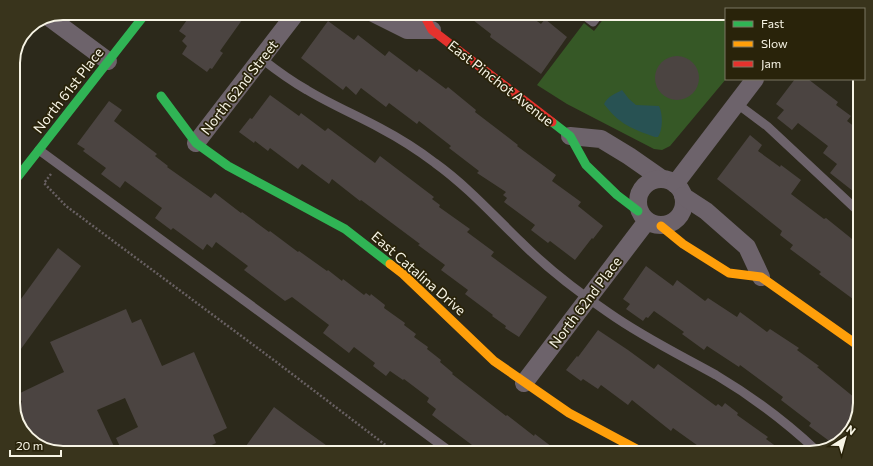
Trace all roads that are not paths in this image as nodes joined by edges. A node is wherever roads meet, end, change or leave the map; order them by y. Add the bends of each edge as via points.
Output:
1 (140, 20) edge
2 (291, 20) edge
3 (387, 20) edge
4 (427, 20) edge
5 (54, 21) edge
6 (432, 30) junction
7 (262, 59) junction
8 (108, 61) junction
9 (754, 80) edge
10 (161, 96) dead end
11 (736, 103) junction
12 (570, 136) junction
13 (196, 143) junction
14 (39, 150) junction
15 (20, 174) edge
16 (673, 186) junction
17 (853, 206) edge
18 (649, 219) junction
19 (761, 277) junction
20 (587, 298) junction
21 (853, 342) edge
22 (524, 383) junction
23 (442, 446) edge
24 (631, 446) edge
25 (812, 446) edge

1 - 8 street, North 61st Place
2 - 7 street, North 62nd Street
3 - 6 street via 407,30
4 - 6 street, East Pinchot Avenue
5 - 8 street
6 - 12 street, East Pinchot Avenue
7 - 13 street, North 62nd Street
7 - 20 lane via 306,90 380,128 436,163 467,189 522,243
8 - 14 street, North 61st Place
9 - 11 street
10 - 13 street, East Catalina Drive
11 - 16 street
11 - 17 lane via 767,126
12 - 16 street via 601,139
12 - 18 street, East Pinchot Avenue via 586,165 617,195
13 - 22 street, East Catalina Drive via 228,166 345,229 402,274 492,360
14 - 15 street, North 61st Place
14 - 23 lane
16 - 18 street via 683,210 680,216 675,221
16 - 18 street via 654,180 642,188 637,203
16 - 19 street via 747,246
18 - 19 street, East Pinchot Avenue via 729,273
18 - 20 street, North 62nd Place
19 - 21 street, East Pinchot Avenue
20 - 22 street, North 62nd Place
20 - 25 lane via 622,322 756,400 787,423
22 - 24 street, East Catalina Drive via 569,413

